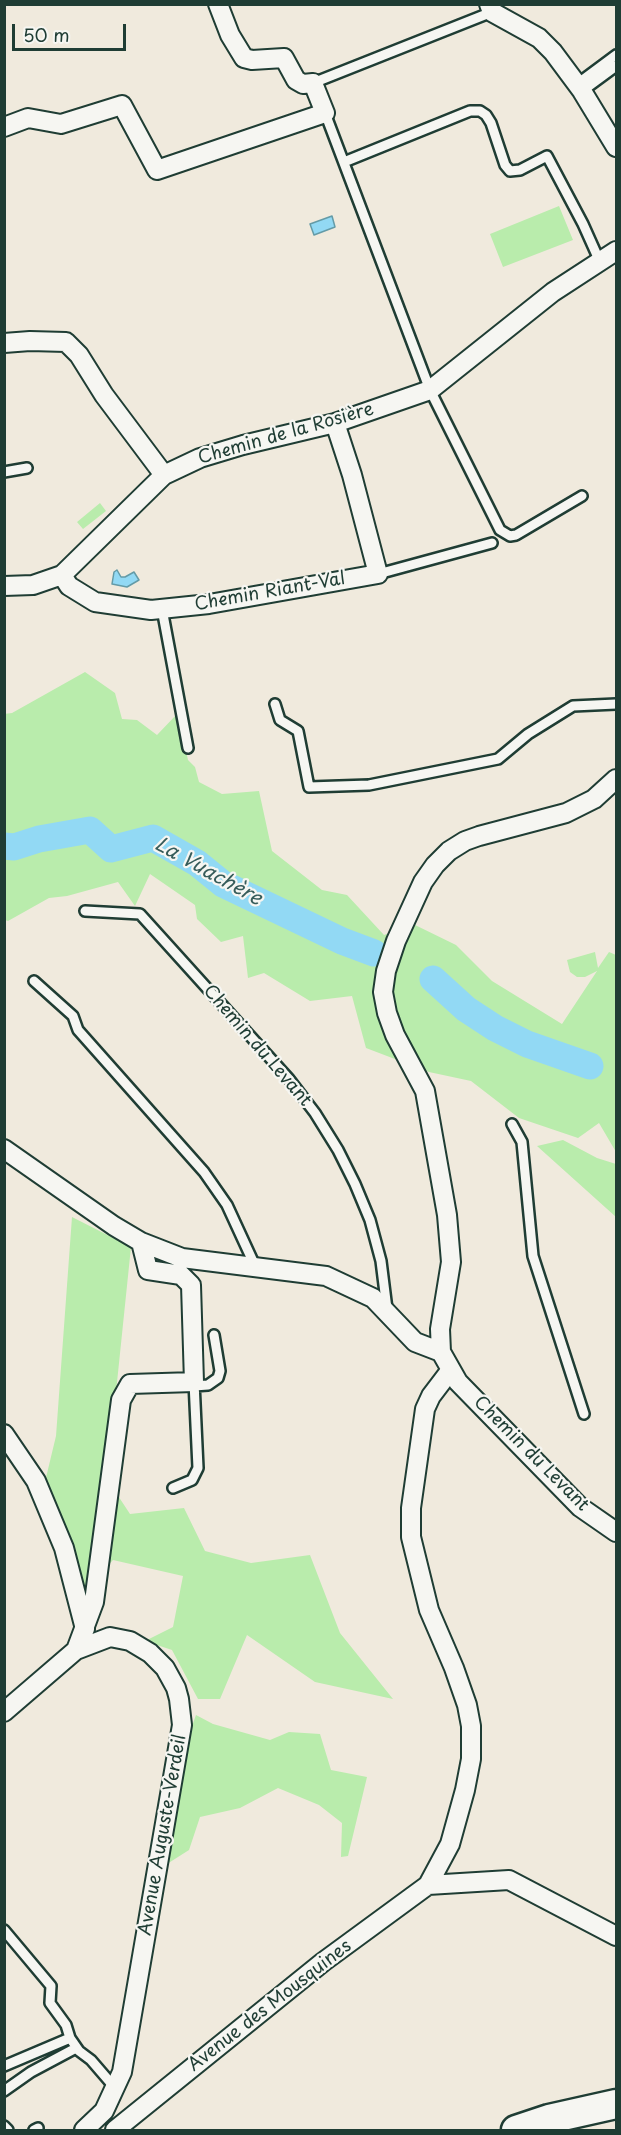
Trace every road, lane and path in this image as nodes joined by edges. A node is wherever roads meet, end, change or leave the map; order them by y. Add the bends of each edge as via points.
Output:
1 (218, 4) edge
2 (490, 8) edge
3 (616, 55) edge
4 (616, 66) edge
5 (313, 83) junction
6 (580, 88) junction
7 (325, 113) junction
8 (4, 127) edge
9 (616, 147) edge
10 (344, 162) junction
11 (616, 251) edge
12 (600, 262) junction
13 (4, 343) edge
14 (430, 390) junction
15 (335, 423) junction
16 (27, 468) dead end
17 (4, 472) edge
18 (164, 475) junction
19 (582, 496) dead end
20 (492, 543) dead end
21 (378, 574) junction
22 (62, 575) junction
23 (4, 586) edge
24 (162, 609) junction
25 (275, 704) dead end
26 (616, 704) edge
27 (188, 748) dead end
28 (616, 779) edge
29 (85, 911) dead end
30 (34, 981) dead end
31 (512, 1124) dead end
32 (4, 1149) edge
33 (141, 1242) junction
34 (256, 1268) junction
35 (387, 1312) junction
36 (214, 1335) dead end
37 (441, 1352) junction
38 (450, 1371) junction
39 (194, 1384) junction
40 (584, 1414) dead end
41 (4, 1434) edge
42 (173, 1488) dead end
43 (616, 1532) edge
44 (90, 1635) junction
45 (4, 1712) edge
46 (428, 1885) junction
47 (4, 1930) edge
48 (616, 1936) edge
49 (70, 2038) junction
50 (76, 2048) junction
51 (4, 2066) edge
52 (116, 2089) junction
53 (4, 2091) edge
54 (616, 2104) edge
55 (554, 2125) edge
56 (4, 2127) edge
57 (8, 2130) edge
58 (84, 2130) edge
59 (115, 2130) edge
60 (516, 2130) edge

1 - 5 street via 244,58 284,58 296,80
2 - 5 lane
2 - 6 street via 539,38
3 - 6 lane
4 - 6 lane
5 - 7 street
6 - 9 street
7 - 8 street via 157,170 122,105 61,124 28,118
7 - 10 lane
10 - 12 lane via 471,111 480,111 491,123 510,171 547,156
10 - 14 lane
11 - 12 street, Chemin de la Rosière
12 - 14 street, Chemin de la Rosière via 558,288
13 - 18 street via 66,342
14 - 15 street, Chemin de la Rosière
14 - 19 lane via 505,534 516,534
15 - 18 street, Chemin de la Rosière via 200,458
15 - 21 street
16 - 17 lane
18 - 22 street, Chemin de la Rosière
20 - 21 lane, Chemin Riant-Val
21 - 24 street, Chemin Riant-Val
22 - 23 street, Chemin de la Rosière via 33,585
22 - 24 street, Chemin Riant-Val via 69,586 95,602
24 - 27 lane
25 - 26 lane via 280,720 298,731 309,787 369,785 498,759 528,734 573,706
28 - 37 street via 594,799 566,813 479,836 449,851 423,882 386,971 383,992 387,1013 425,1091 447,1215 451,1262 440,1329
29 - 35 lane, Chemin du Levant via 140,914 295,1087 338,1150 370,1220 381,1261
30 - 34 lane via 73,1016 78,1030 204,1172 227,1205
31 - 40 lane via 522,1142 533,1256
32 - 33 street
33 - 34 street via 182,1258
33 - 39 street via 148,1270 181,1275 191,1285
34 - 35 street via 326,1276 373,1298
35 - 37 street via 416,1342
36 - 39 lane via 218,1378 208,1385
37 - 38 street, Chemin du Levant
38 - 43 street, Chemin du Levant via 580,1507
38 - 46 street via 425,1409 411,1508 411,1537 429,1610 467,1705 471,1759 450,1844
39 - 42 lane via 198,1468 192,1480
39 - 44 street via 130,1384 121,1400
41 - 44 street via 36,1481 64,1548
44 - 45 street, Avenue Auguste-Verdeil
44 - 52 street, Avenue Auguste-Verdeil via 120,1638 157,1659 176,1688 182,1725
46 - 48 street via 509,1880
46 - 59 street, Avenue des Mousquines via 323,1962
47 - 49 lane via 51,1986 50,2002
49 - 50 lane
49 - 51 lane
50 - 52 lane
50 - 53 lane
52 - 58 street, Avenue Auguste-Verdeil via 104,2110
54 - 55 main road
55 - 60 main road
56 - 57 lane

